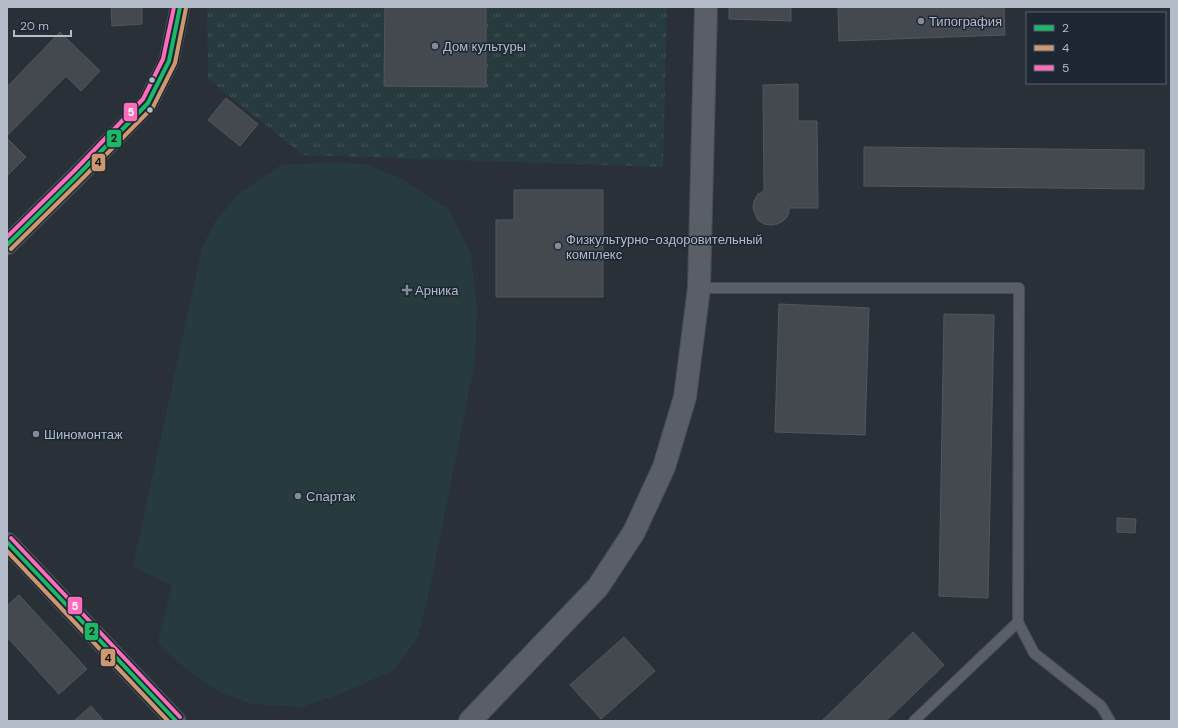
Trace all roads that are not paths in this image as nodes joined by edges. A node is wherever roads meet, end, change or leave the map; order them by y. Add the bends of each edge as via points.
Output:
1 (180, 7) edge
2 (706, 7) edge
3 (7, 245) edge
4 (699, 288) junction
5 (7, 542) edge
6 (1018, 622) junction
7 (176, 721) edge
8 (470, 721) edge
9 (914, 721) edge
10 (1110, 721) edge

1 - 3 street via 170,61 148,103
2 - 4 street
4 - 6 lane via 1019,288
4 - 8 street via 685,397 664,467 634,532 598,587
5 - 7 street
6 - 9 lane
6 - 10 lane via 1034,653 1101,706

